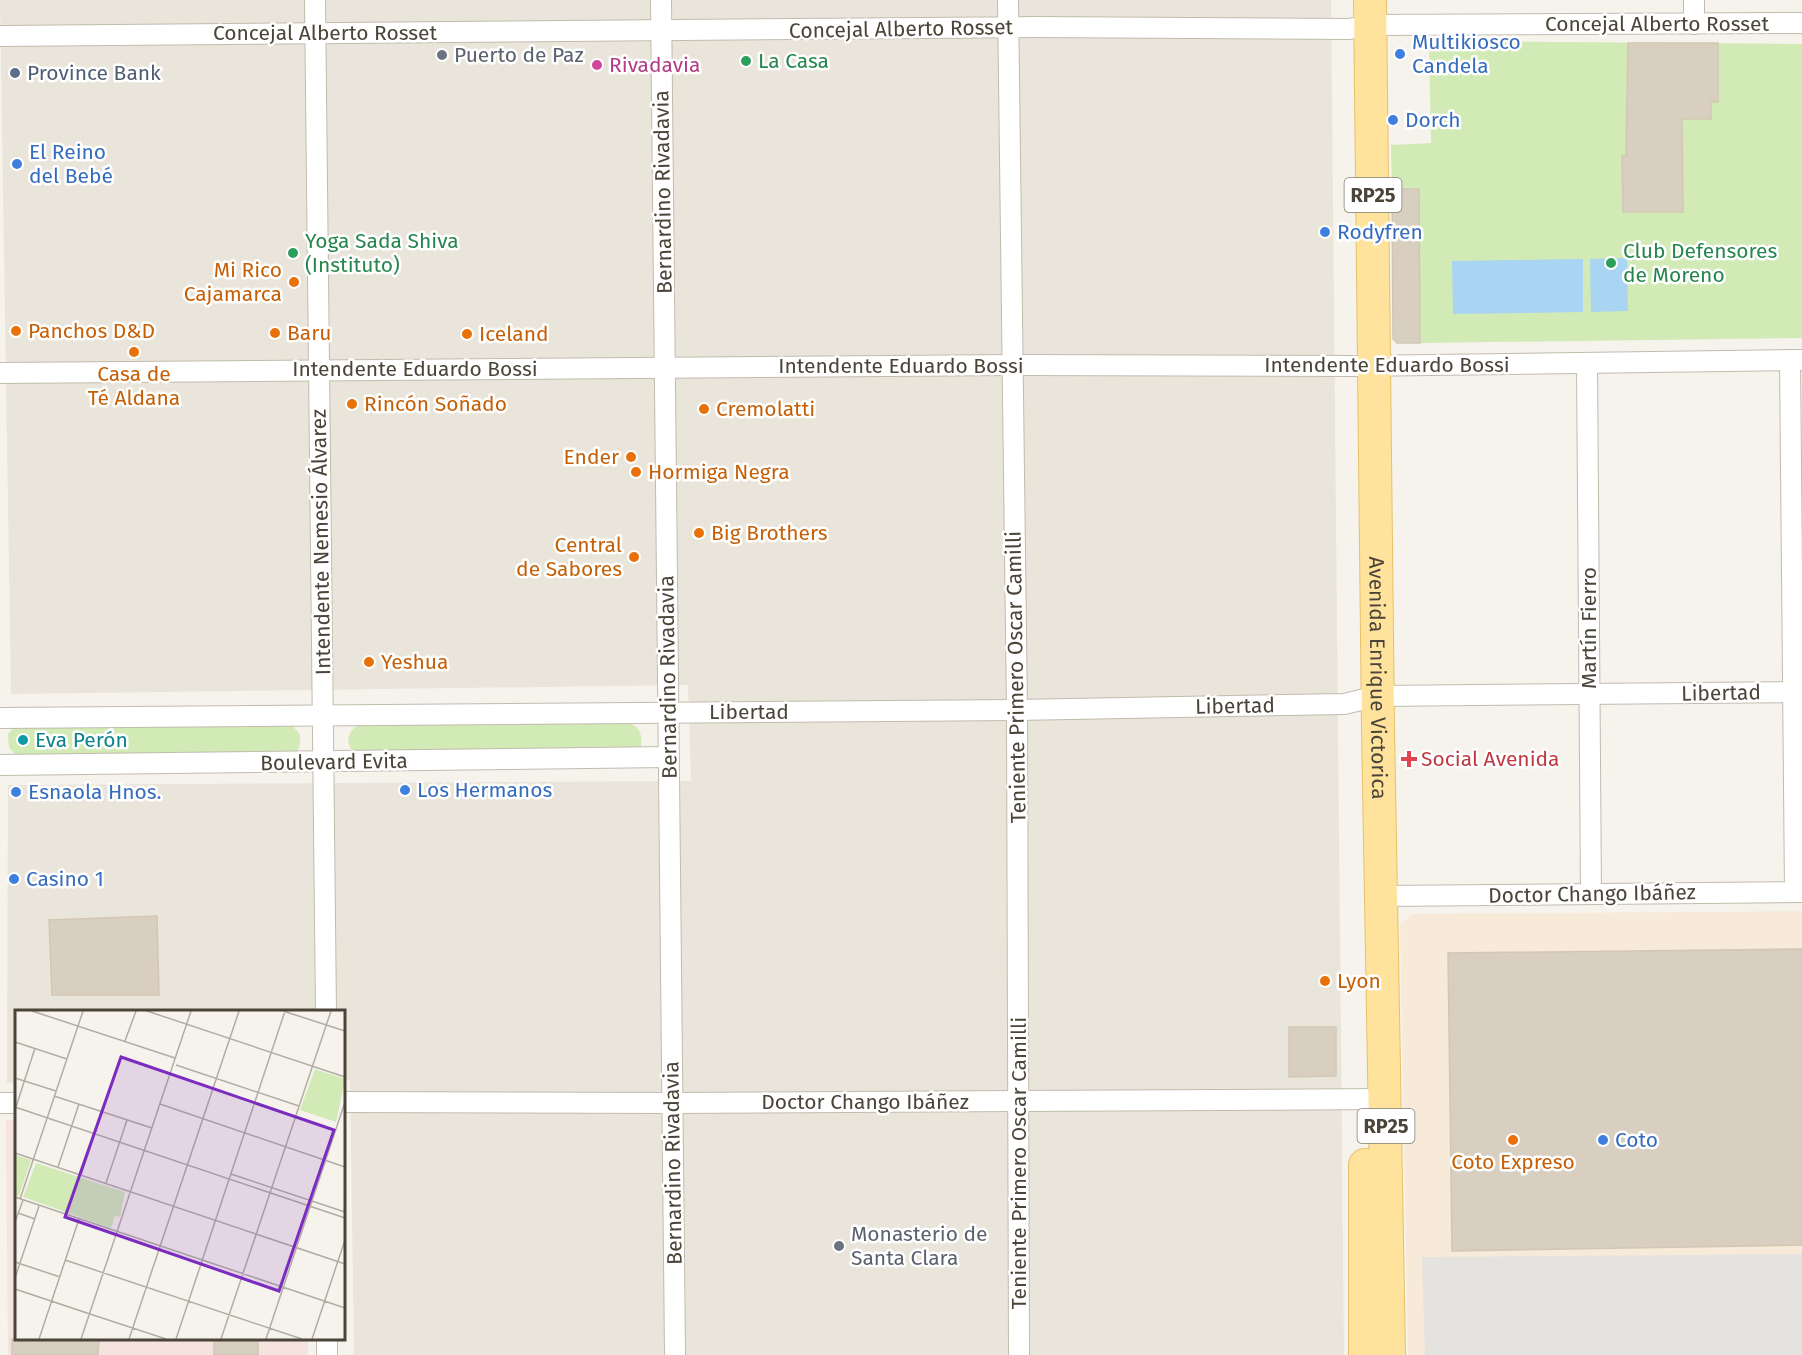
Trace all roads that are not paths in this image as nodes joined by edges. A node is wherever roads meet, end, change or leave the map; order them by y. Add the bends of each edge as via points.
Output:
1 (315, 0) edge
2 (661, 0) edge
3 (1008, 0) edge
4 (1694, 0) edge
5 (1360, 14) edge
6 (1802, 23) edge
7 (1694, 24) junction
8 (1008, 28) junction
9 (661, 31) junction
10 (315, 33) junction
11 (0, 36) edge
12 (1796, 360) edge
13 (1587, 363) junction
14 (1011, 365) junction
15 (1365, 366) junction
16 (664, 367) junction
17 (318, 370) junction
18 (0, 373) edge
19 (1798, 692) edge
20 (1590, 694) junction
21 (1368, 699) junction
22 (1017, 710) junction
23 (668, 713) junction
24 (324, 716) junction
25 (0, 718) edge
26 (668, 757) junction
27 (324, 762) junction
28 (0, 765) edge
29 (1799, 892) edge
30 (1591, 894) junction
31 (1382, 896) junction
32 (326, 1010) edge
33 (1375, 1099) junction
34 (345, 1102) edge
35 (1018, 1102) junction
36 (672, 1103) junction
37 (675, 1355) edge
38 (1019, 1355) edge
39 (1365, 1355) edge
40 (1389, 1355) edge

1 - 10 street, Intendente Nemesio Álvarez
2 - 9 street, Bernardino Rivadavia
3 - 8 street, Teniente Primero Oscar Camilli
4 - 7 street
5 - 7 street, Concejal Alberto Rosset
5 - 8 street, Concejal Alberto Rosset
5 - 15 main road, Avenida Enrique Victorica / RP25
6 - 7 street, Concejal Alberto Rosset
8 - 9 street, Concejal Alberto Rosset
8 - 14 street, Teniente Primero Oscar Camilli
9 - 10 street, Concejal Alberto Rosset
9 - 16 street, Bernardino Rivadavia
10 - 11 street, Concejal Alberto Rosset
10 - 17 street, Intendente Nemesio Álvarez
12 - 13 street, Intendente Eduardo Bossi
12 - 19 street
13 - 15 street, Intendente Eduardo Bossi
13 - 20 street, Martín Fierro
14 - 15 street, Intendente Eduardo Bossi
14 - 16 street, Intendente Eduardo Bossi
14 - 22 street, Teniente Primero Oscar Camilli
15 - 21 main road, Avenida Enrique Victorica / RP25
16 - 17 street, Intendente Eduardo Bossi
16 - 23 street, Bernardino Rivadavia
17 - 18 street, Intendente Eduardo Bossi
17 - 24 street, Intendente Nemesio Álvarez
19 - 20 street, Libertad
19 - 29 street
20 - 21 street, Libertad
20 - 30 street, Martín Fierro
21 - 22 street, Libertad via 1344,704
21 - 31 main road, Avenida Enrique Victorica / RP25
21 - 33 main road, Avenida Enrique Victorica / RP25
22 - 23 street, Libertad
22 - 35 street, Teniente Primero Oscar Camilli
23 - 24 street
23 - 26 street, Bernardino Rivadavia
24 - 25 street
24 - 27 street, Intendente Nemesio Álvarez
26 - 27 street, Boulevard Evita
26 - 36 street, Bernardino Rivadavia
27 - 28 street, Boulevard Evita
27 - 32 street, Intendente Nemesio Álvarez
29 - 30 street, Doctor Chango Ibáñez
30 - 31 street, Doctor Chango Ibáñez
31 - 33 main road, Avenida Enrique Victorica / RP25
33 - 35 street, Doctor Chango Ibáñez
33 - 39 main road, Avenida Enrique Victorica / RP25
33 - 40 main road, Avenida Enrique Victorica / RP25
34 - 36 street, Doctor Chango Ibáñez
35 - 36 street, Doctor Chango Ibáñez
35 - 38 street, Teniente Primero Oscar Camilli
36 - 37 street, Bernardino Rivadavia

